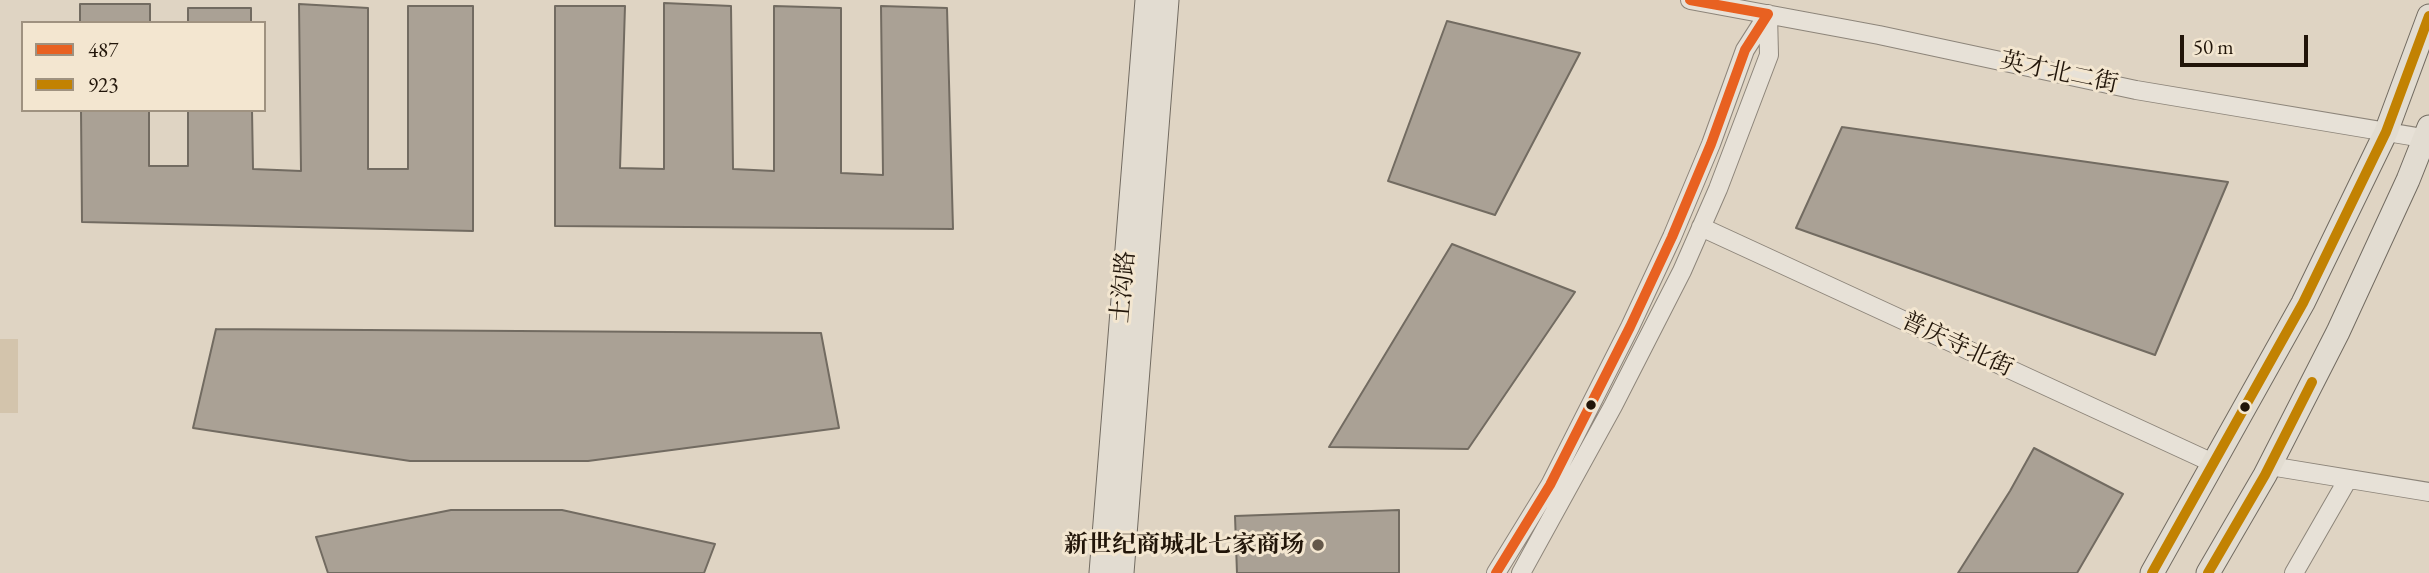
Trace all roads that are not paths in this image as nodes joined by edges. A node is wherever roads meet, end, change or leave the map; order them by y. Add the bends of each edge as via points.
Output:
1 (1147, 0) edge
2 (1167, 0) edge
3 (1690, 0) edge
4 (1768, 14) junction
5 (2429, 16) edge
6 (2386, 132) junction
7 (2427, 135) edge
8 (1701, 227) junction
9 (2213, 463) junction
10 (2270, 466) junction
11 (2348, 479) junction
12 (2429, 492) edge
13 (2310, 546) junction
14 (1101, 573) edge
15 (1122, 573) edge
16 (1496, 573) edge
17 (1521, 573) edge
18 (2152, 573) edge
19 (2208, 573) edge
20 (2294, 573) edge
21 (2306, 573) edge

1 - 14 main road, 土沟路
2 - 15 main road, 土沟路
3 - 4 street, 英才北二街
4 - 6 street, 英才北二街 via 2136,90
4 - 8 street via 1769,55
4 - 16 street via 1745,50 1696,179 1630,327 1550,485
5 - 6 main road
6 - 7 street, 英才北二街
6 - 9 main road via 2303,303
7 - 10 main road via 2338,332
8 - 9 street, 普庆寺北街
8 - 17 street via 1613,406
9 - 18 main road
10 - 11 street
10 - 19 main road
11 - 12 street
11 - 13 street
13 - 20 street
13 - 21 street

